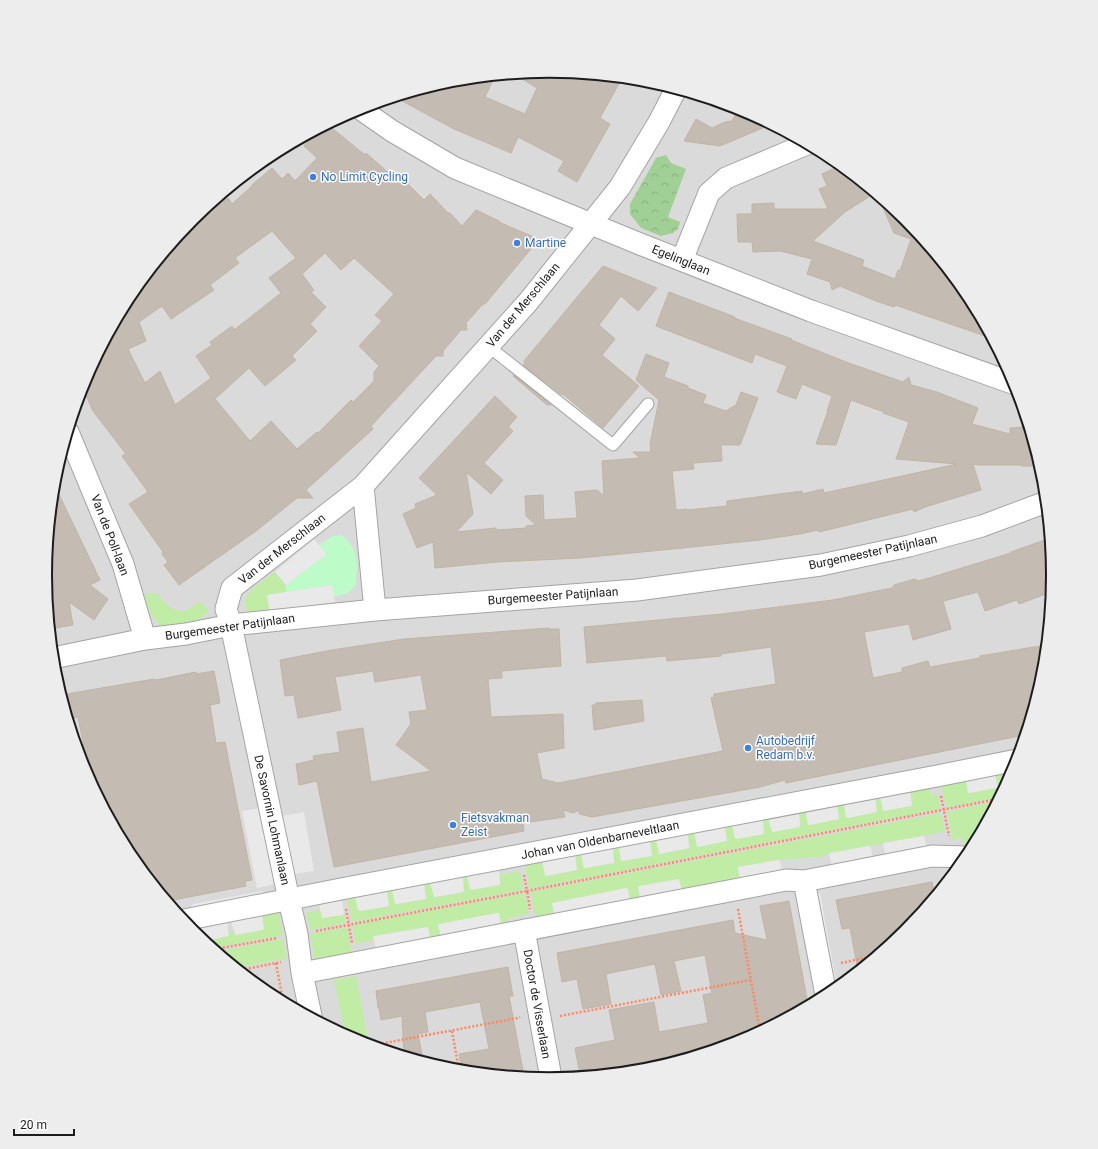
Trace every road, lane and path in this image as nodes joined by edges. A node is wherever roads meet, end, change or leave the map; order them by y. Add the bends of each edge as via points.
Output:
1 (674, 93) edge
2 (366, 113) edge
3 (802, 146) edge
4 (590, 223) junction
5 (682, 260) junction
6 (488, 346) junction
7 (1007, 381) edge
8 (648, 404) dead end
9 (71, 439) edge
10 (363, 486) junction
11 (1041, 504) edge
12 (375, 610) junction
13 (232, 625) junction
14 (145, 639) junction
15 (59, 657) edge
16 (1009, 762) edge
17 (938, 776) junction
18 (992, 800) edge
19 (944, 810) junction
20 (957, 858) edge
21 (955, 860) edge
22 (804, 881) junction
23 (341, 889) junction
24 (734, 889) junction
25 (527, 891) junction
26 (289, 900) junction
27 (191, 919) edge
28 (349, 925) junction
29 (524, 930) junction
30 (297, 934) junction
31 (222, 949) edge
32 (866, 958) edge
33 (358, 962) junction
34 (276, 963) junction
35 (821, 966) junction
36 (246, 969) edge
37 (302, 973) junction
38 (750, 980) junction
39 (825, 988) edge
40 (282, 993) edge
41 (310, 1010) edge
42 (539, 1014) junction
43 (759, 1025) edge
44 (452, 1031) junction
45 (386, 1044) edge
46 (458, 1063) edge
47 (550, 1072) edge

1 - 4 street, Van der Merschlaan via 620,187
2 - 4 street, Egelinglaan via 455,168
3 - 5 street via 726,178 709,193
4 - 5 street, Egelinglaan
4 - 6 street, Van der Merschlaan via 528,302
5 - 7 street, Egelinglaan via 811,311
6 - 8 lane via 613,446
6 - 10 street, Van der Merschlaan
9 - 14 street, Van de Poll-laan via 123,564
10 - 12 street
10 - 13 street, Van der Merschlaan via 232,588 226,609
11 - 12 street, Burgemeester Patijnlaan via 982,526 909,546 821,565 638,590
12 - 13 street, Burgemeester Patijnlaan
13 - 14 street, Burgemeester Patijnlaan
13 - 26 street, De Savornin Lohmanlaan
14 - 15 street, Burgemeester Patijnlaan
16 - 17 street, Johan van Oldenbarneveltlaan
17 - 19 path
17 - 23 street, Johan van Oldenbarneveltlaan
18 - 19 path
19 - 20 path
19 - 25 path
21 - 22 street via 932,856
22 - 24 street via 786,880
22 - 35 street
23 - 26 street, Johan van Oldenbarneveltlaan
23 - 28 path
24 - 29 street
24 - 38 path
25 - 28 path
25 - 29 path via 532,916 522,918
26 - 27 street, Johan van Oldenbarneveltlaan
26 - 30 street, De Savornin Lohmanlaan
28 - 30 path
28 - 33 path
29 - 33 street
29 - 42 street, Doctor de Visserlaan
30 - 31 path
30 - 37 street, De Savornin Lohmanlaan
32 - 35 path
33 - 37 street
34 - 36 path
34 - 37 path via 293,960
34 - 40 path
35 - 39 street
37 - 41 street, De Savornin Lohmanlaan
38 - 42 path
38 - 43 path
42 - 44 path via 524,1010 518,1018
42 - 47 street, Doctor de Visserlaan
44 - 45 path
44 - 46 path

